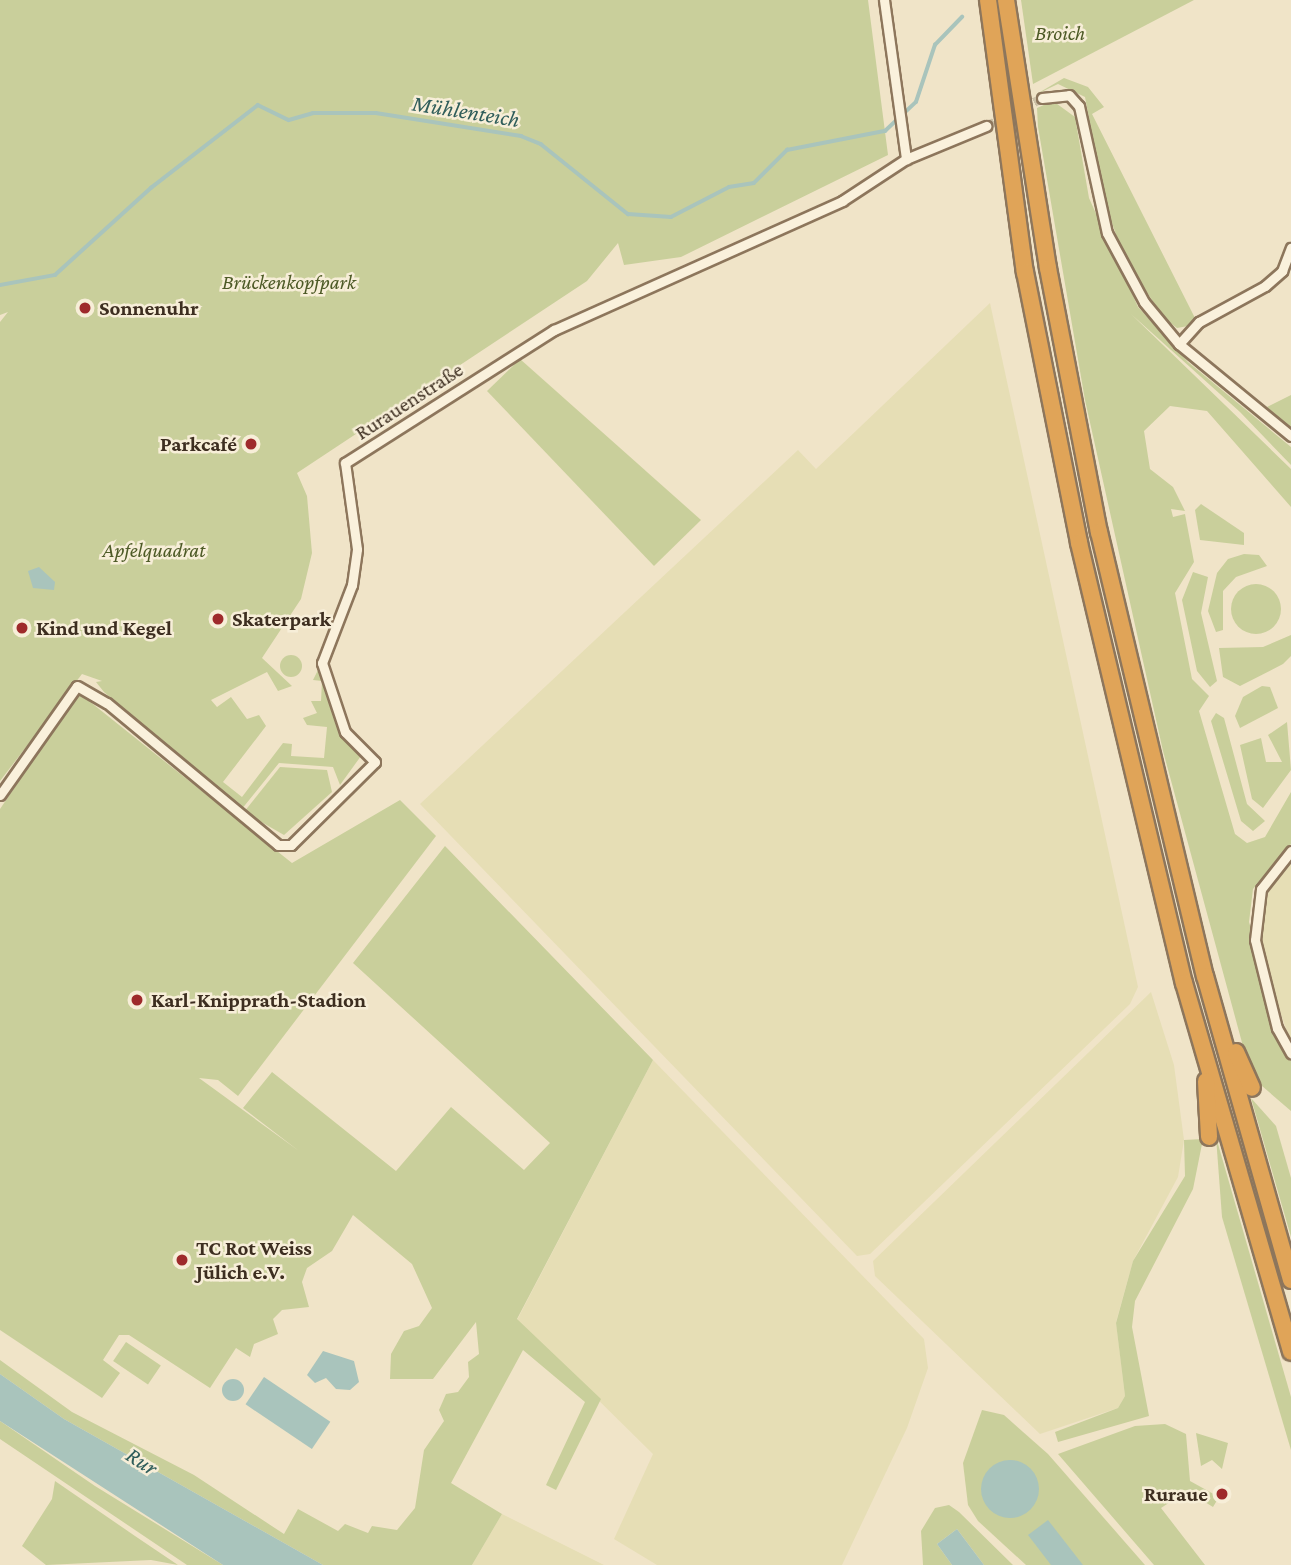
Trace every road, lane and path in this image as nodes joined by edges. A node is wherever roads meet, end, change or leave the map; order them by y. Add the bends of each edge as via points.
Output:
1 (884, 0) edge
2 (988, 0) edge
3 (1006, 0) edge
4 (1042, 98) tunnel mouth
5 (986, 126) tunnel mouth
6 (906, 159) junction
7 (1291, 248) edge
8 (1179, 344) junction
9 (1291, 436) edge
10 (0, 795) edge
11 (1291, 851) edge
12 (1205, 976) junction
13 (1291, 1053) edge
14 (1205, 1054) junction
15 (1252, 1088) dead end
16 (1209, 1137) dead end
17 (1291, 1280) edge
18 (1291, 1352) edge

1 - 6 street
2 - 14 highway via 1053,417 1122,735
3 - 12 highway via 1072,407
4 - 8 street via 1069,95 1079,106 1107,233 1144,302
5 - 6 street, Rurauenstraße
6 - 10 street, Rurauenstraße via 842,201 554,330 345,463 357,549 352,585 322,663 345,732 374,762 291,845 278,845 107,703 78,686
7 - 8 street via 1282,271 1265,286 1199,322
8 - 9 street
11 - 13 street via 1258,901 1255,940 1278,1028
12 - 15 highway
12 - 17 highway
14 - 16 highway
14 - 18 highway

